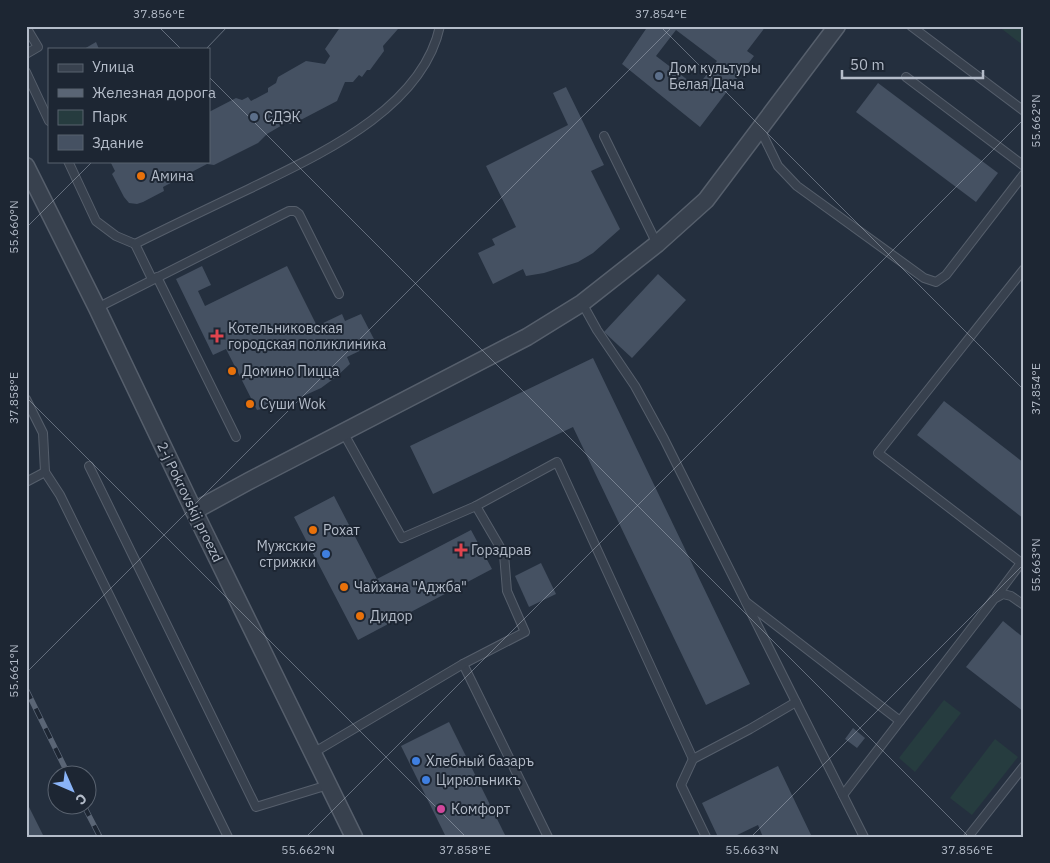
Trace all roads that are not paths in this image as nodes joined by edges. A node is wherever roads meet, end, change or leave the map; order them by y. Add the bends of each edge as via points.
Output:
1 (440, 26) edge
2 (837, 26) edge
3 (911, 26) edge
4 (26, 27) edge
5 (26, 54) edge
6 (26, 72) edge
7 (906, 77) dead end
8 (1024, 111) edge
9 (48, 119) edge
10 (760, 129) junction
11 (604, 136) dead end
12 (68, 162) edge
13 (26, 166) edge
14 (1024, 166) edge
15 (1024, 174) edge
16 (135, 244) junction
17 (658, 244) junction
18 (1024, 269) edge
19 (154, 278) junction
20 (338, 294) dead end
21 (582, 303) junction
22 (97, 308) junction
23 (26, 399) edge
24 (343, 432) junction
25 (236, 437) dead end
26 (89, 466) dead end
27 (45, 472) junction
28 (26, 482) edge
29 (476, 506) junction
30 (194, 512) junction
31 (1023, 564) edge
32 (994, 599) junction
33 (745, 601) junction
34 (1024, 605) edge
35 (463, 664) junction
36 (796, 702) junction
37 (900, 721) junction
38 (313, 753) junction
39 (693, 759) junction
40 (1024, 766) edge
41 (328, 785) junction
42 (843, 795) junction
43 (228, 837) edge
44 (354, 837) edge
45 (548, 837) edge
46 (706, 837) edge
47 (864, 837) edge
48 (968, 837) edge

1 - 16 lane via 437,41 420,72 402,93 352,135 320,154
2 - 10 street
3 - 8 lane
4 - 5 lane via 38,47
6 - 9 lane
7 - 14 lane
10 - 15 lane via 778,166 797,186 924,278 936,282 946,275
10 - 17 street via 706,200
11 - 17 lane
12 - 16 lane via 96,221 116,236
13 - 22 street, 2-j Pokrovskij proezd
16 - 19 lane
17 - 21 street
18 - 31 lane via 878,453
19 - 20 lane via 294,211 299,214
19 - 22 lane
19 - 25 lane
21 - 24 street via 527,337
21 - 33 lane via 635,386 664,439
22 - 30 street, 2-j Pokrovskij proezd
23 - 27 lane via 43,432
24 - 29 lane via 402,538
24 - 30 street
26 - 41 lane via 256,807
27 - 28 lane
27 - 43 lane via 60,495
29 - 35 lane via 504,554 507,591 525,632
29 - 39 lane via 557,462
30 - 38 street, 2-j Pokrovskij proezd
31 - 32 lane
32 - 34 lane via 1003,594
32 - 37 lane
33 - 36 lane
33 - 37 lane
35 - 38 lane
35 - 45 lane
36 - 39 lane
36 - 42 lane
37 - 42 lane
38 - 41 street, 2-j Pokrovskij proezd
39 - 46 lane via 681,785
40 - 48 lane
41 - 44 street, 2-j Pokrovskij proezd
42 - 47 lane

